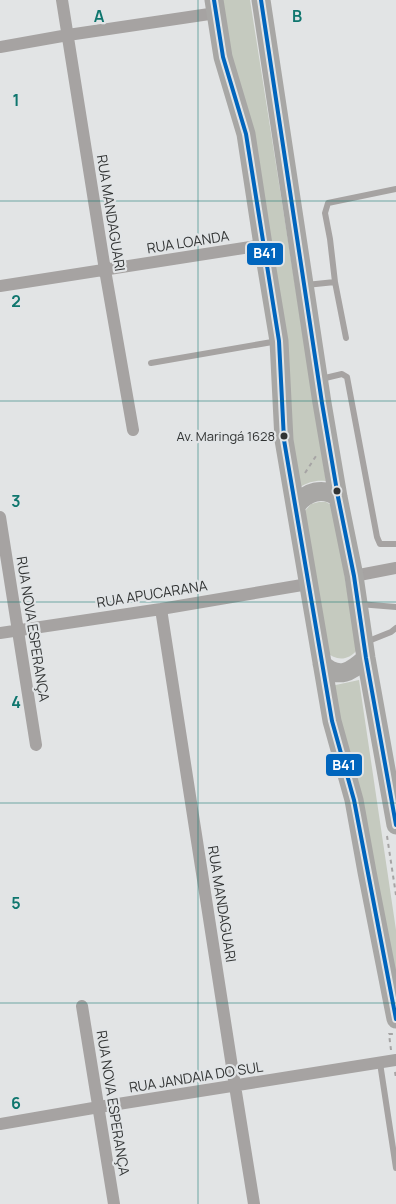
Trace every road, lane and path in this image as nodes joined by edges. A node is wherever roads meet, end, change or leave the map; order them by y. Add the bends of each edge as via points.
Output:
1 (62, 0) edge
2 (260, 0) edge
3 (215, 7) edge
4 (68, 35) junction
5 (0, 47) edge
6 (396, 189) edge
7 (263, 245) junction
8 (106, 270) junction
9 (335, 282) junction
10 (0, 286) edge
11 (304, 286) junction
12 (346, 338) dead end
13 (279, 341) junction
14 (151, 363) dead end
15 (318, 379) junction
16 (133, 430) dead end
17 (338, 497) junction
18 (296, 506) junction
19 (0, 517) edge
20 (396, 544) edge
21 (396, 568) edge
22 (354, 576) junction
23 (308, 584) junction
24 (358, 604) junction
25 (396, 607) edge
26 (161, 609) junction
27 (396, 628) edge
28 (18, 631) junction
29 (0, 633) edge
30 (365, 651) junction
31 (322, 664) junction
32 (36, 745) dead end
33 (396, 825) edge
34 (82, 1006) dead end
35 (393, 1027) edge
36 (394, 1056) edge
37 (380, 1062) junction
38 (234, 1086) junction
39 (98, 1107) junction
40 (0, 1124) edge
41 (396, 1168) edge
42 (114, 1204) edge
43 (254, 1204) edge

1 - 4 street, RUA MANDAGUARI
2 - 11 main road
3 - 4 street
3 - 7 main road via 223,58 246,134
4 - 5 street
4 - 8 street, RUA MANDAGUARI
6 - 9 lane via 328,203 325,213
7 - 8 street, RUA LOANDA
7 - 13 main road
8 - 10 street, RUA LOANDA
8 - 16 street, RUA MANDAGUARI
9 - 11 lane
9 - 12 lane
11 - 15 main road
13 - 14 lane
13 - 18 main road via 284,440
15 - 17 main road
15 - 20 lane via 342,374 347,377 376,537 380,544
17 - 18 main road via 328,492 312,492
17 - 22 main road
18 - 23 main road
19 - 28 street, RUA NOVA ESPERANÇA
21 - 22 street
22 - 24 main road
23 - 26 street, RUA APUCARANA
23 - 31 main road
24 - 25 lane
24 - 30 main road
26 - 28 street, RUA APUCARANA
26 - 38 street, RUA MANDAGUARI
27 - 30 lane
28 - 29 street, RUA APUCARANA
28 - 32 street, RUA NOVA ESPERANÇA
30 - 31 main road via 355,668 346,672 336,673
30 - 33 main road
31 - 35 main road via 332,721 354,800
34 - 39 street, RUA NOVA ESPERANÇA
35 - 36 path
36 - 37 street, RUA JANDAIA DO SUL
37 - 38 street, RUA JANDAIA DO SUL
37 - 41 lane
38 - 39 street, RUA JANDAIA DO SUL
38 - 43 street, RUA MANDAGUARI
39 - 40 street, RUA JANDAIA DO SUL
39 - 42 street, RUA NOVA ESPERANÇA

